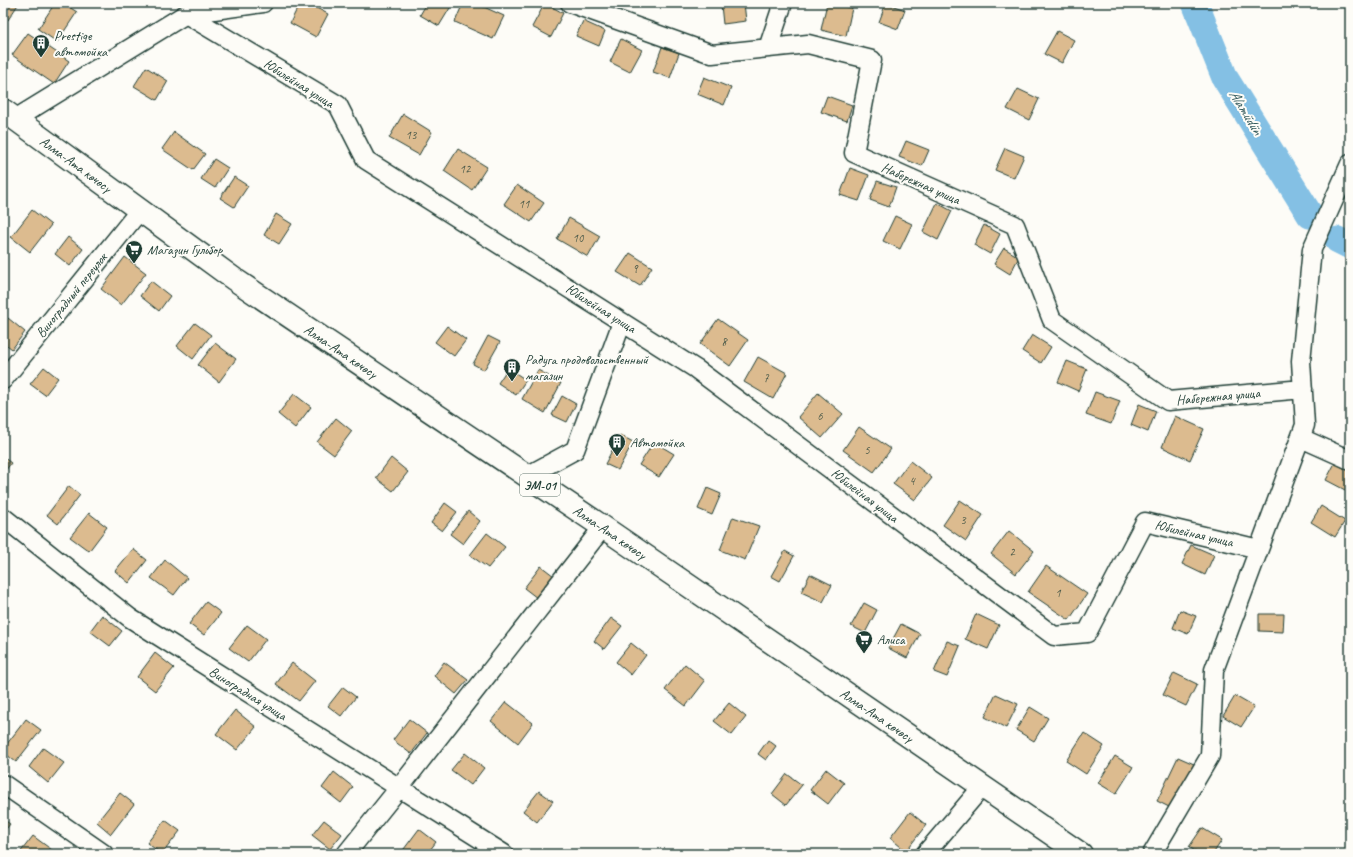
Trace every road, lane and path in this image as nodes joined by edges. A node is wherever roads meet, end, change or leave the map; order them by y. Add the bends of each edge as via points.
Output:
1 (263, 3) edge
2 (570, 3) edge
3 (782, 3) edge
4 (186, 14) junction
5 (768, 48) junction
6 (9, 114) edge
7 (1350, 164) edge
8 (140, 210) junction
9 (622, 322) junction
10 (3, 380) edge
11 (1303, 389) junction
12 (1300, 438) junction
13 (1350, 460) edge
14 (527, 476) junction
15 (3, 517) edge
16 (602, 527) junction
17 (1259, 549) junction
18 (3, 784) edge
19 (982, 787) junction
20 (399, 788) junction
21 (104, 854) edge
22 (346, 854) edge
23 (504, 854) edge
24 (925, 854) edge
25 (1081, 854) edge
26 (1152, 854) edge

1 - 4 street
2 - 5 street, Набережная улица via 712,54
3 - 5 street
4 - 6 street
4 - 9 street, Юбилейная улица via 338,105 366,160
5 - 11 street, Набережная улица via 808,44 872,60 854,153 1015,225 1052,320 1168,401
6 - 8 highway, Алма-Ата көчөсү / ЭМ-01
7 - 11 street via 1312,249 1301,361
8 - 10 street, Виноградный переулок
8 - 14 highway, Алма-Ата көчөсү / ЭМ-01 via 299,323
9 - 14 street via 575,450
9 - 17 street, Юбилейная улица via 696,368 1054,636 1087,634 1145,522
11 - 12 street via 1305,425
12 - 13 street
12 - 17 street
14 - 16 highway, Алма-Ата көчөсү / ЭМ-01
15 - 20 street, Виноградная улица via 130,618
16 - 19 highway, Алма-Ата көчөсү / ЭМ-01
16 - 20 street
17 - 26 street via 1214,670 1210,756
18 - 21 street
19 - 24 street
19 - 25 highway, Алма-Ата көчөсү / ЭМ-01
20 - 22 street
20 - 23 street, Виноградная улица

